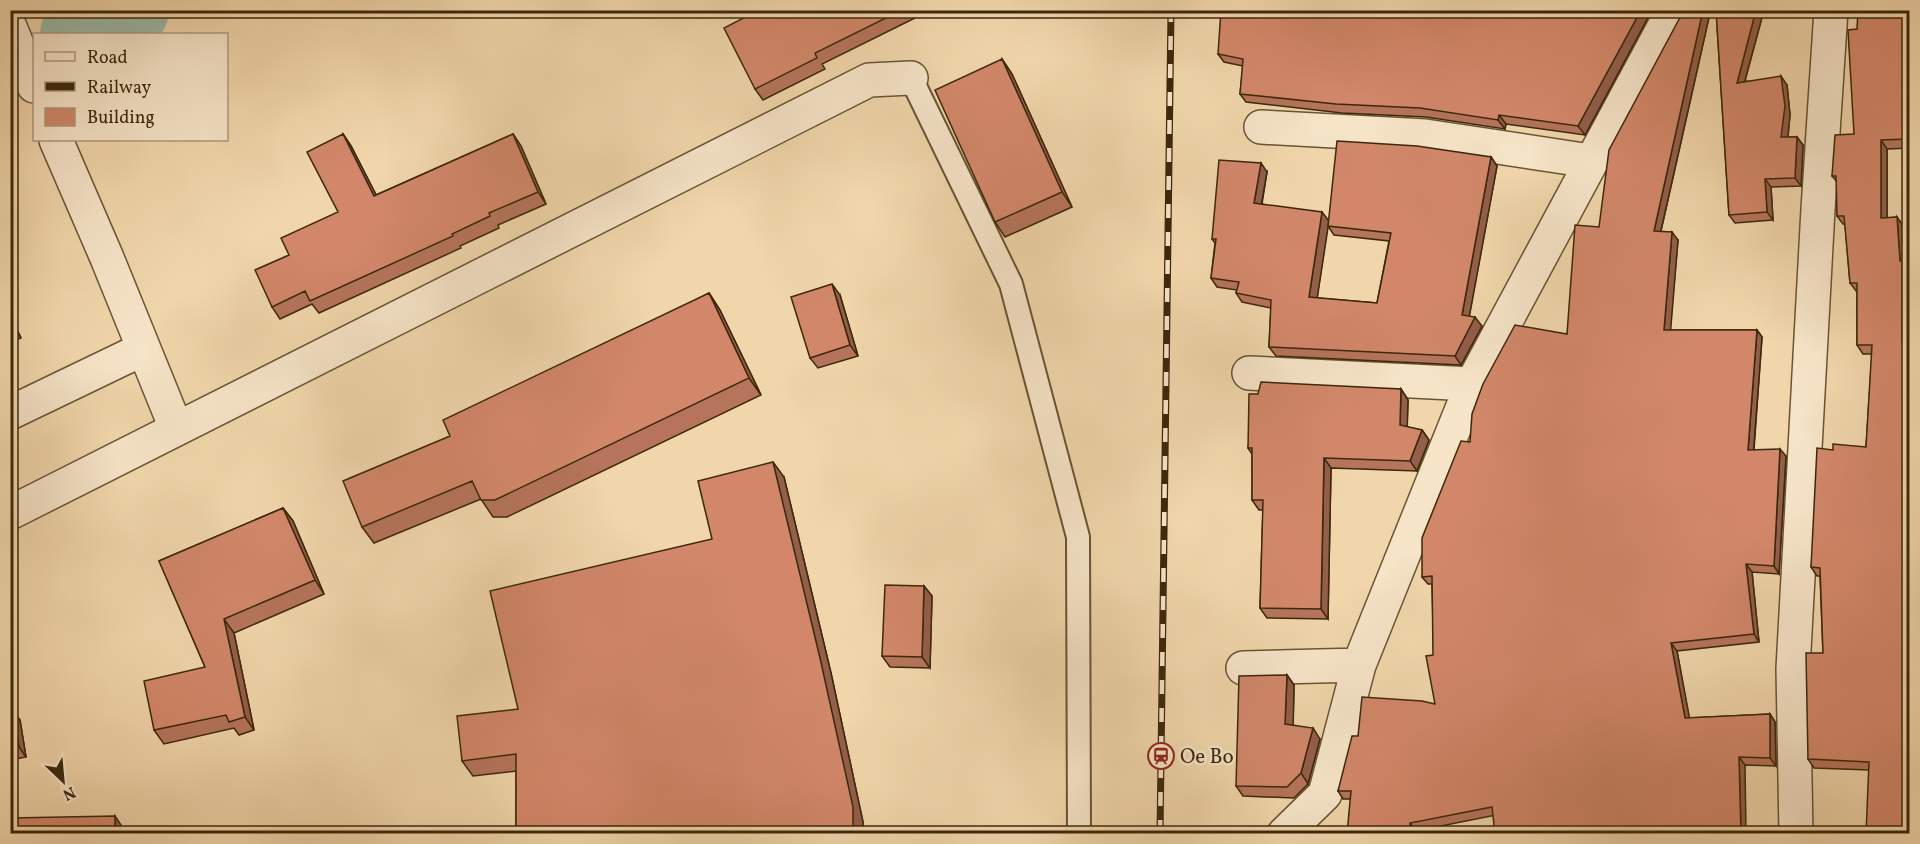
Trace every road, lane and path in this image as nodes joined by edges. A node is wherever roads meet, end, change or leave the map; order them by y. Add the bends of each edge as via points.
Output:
1 (1673, 10) edge
2 (1831, 10) edge
3 (10, 27) edge
4 (911, 78) joint
5 (33, 84) edge
6 (1262, 127) dead end
7 (56, 141) edge
8 (1590, 162) junction
9 (142, 349) junction
10 (1249, 373) dead end
11 (1472, 384) junction
12 (10, 413) edge
13 (176, 428) junction
14 (10, 513) edge
15 (1359, 665) junction
16 (1244, 668) dead end
17 (1079, 834) edge
18 (1284, 834) edge
19 (1796, 834) edge

1 - 8 street
2 - 19 street via 1794,669
3 - 5 street
4 - 13 street via 869,80
4 - 17 lane via 1011,284 1078,537
6 - 8 street via 1425,136
7 - 9 street
8 - 11 street
9 - 12 street
9 - 13 street
10 - 11 street
11 - 15 street
13 - 14 street
15 - 16 street
15 - 18 street via 1325,794

